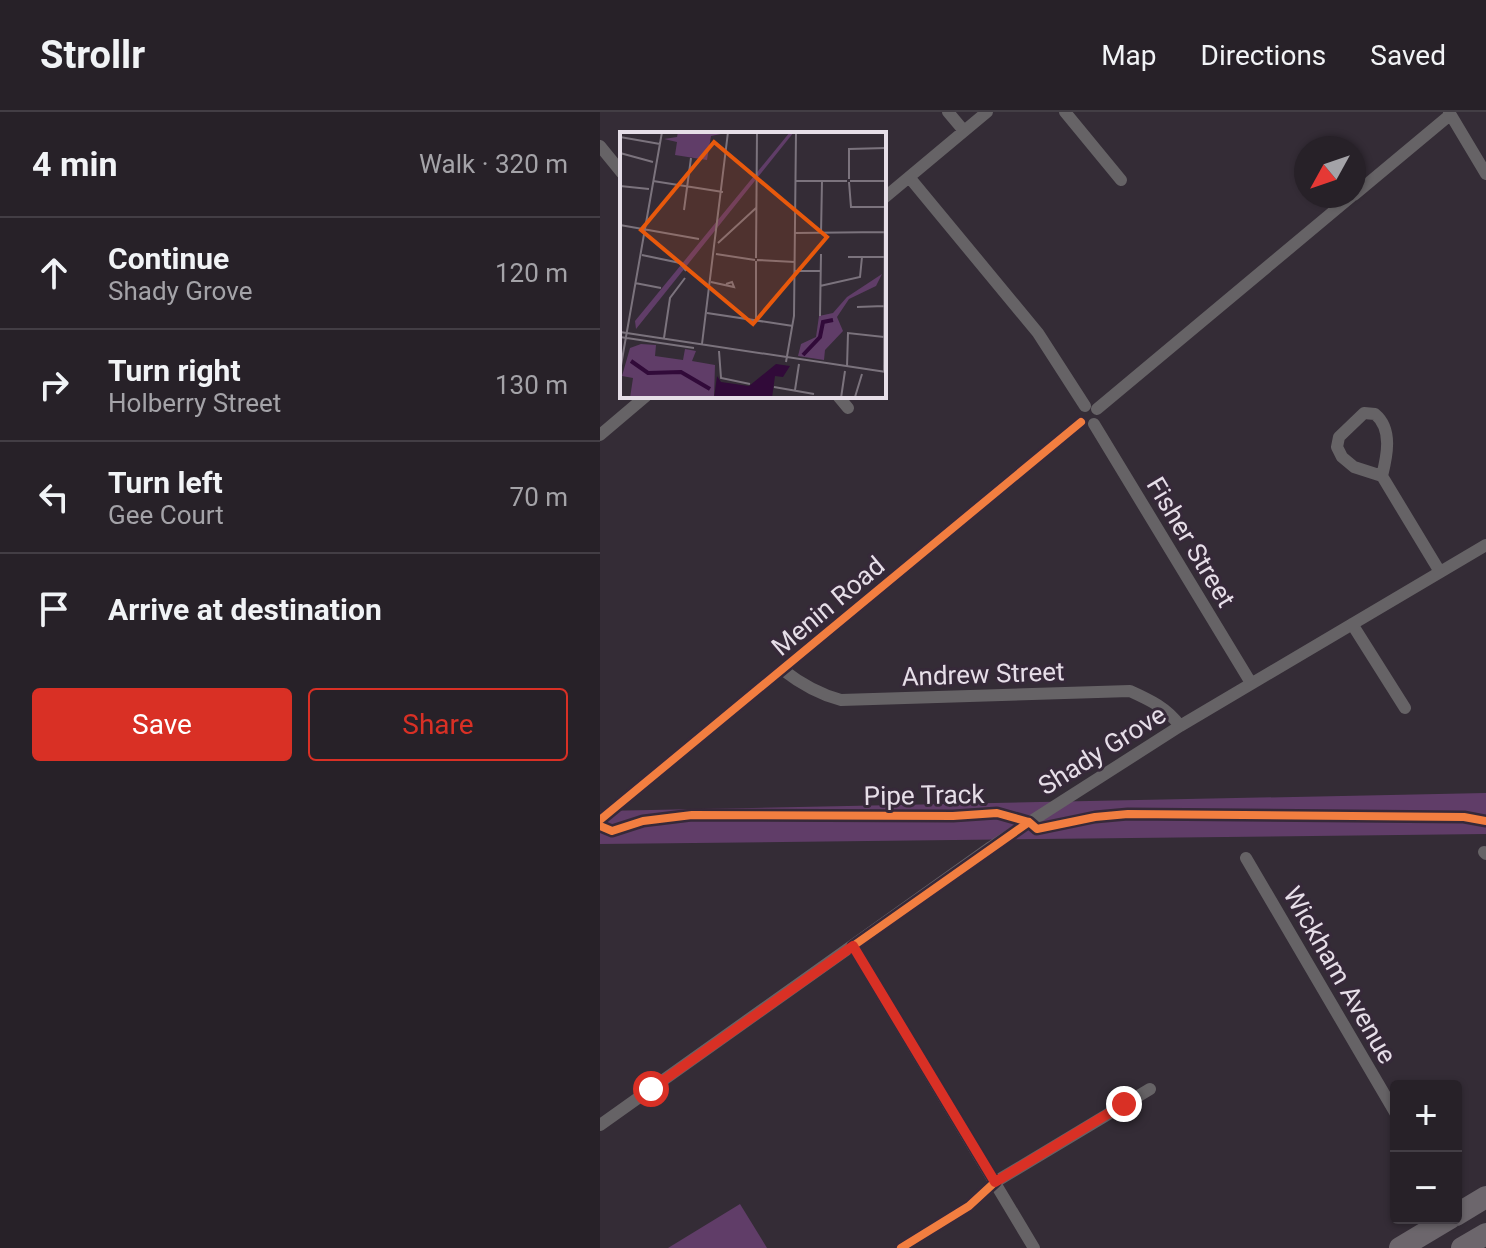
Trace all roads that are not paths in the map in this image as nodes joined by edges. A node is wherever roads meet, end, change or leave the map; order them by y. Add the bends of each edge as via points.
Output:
1 (948, 112) edge
2 (987, 112) edge
3 (1065, 112) edge
4 (1450, 113) edge
5 (964, 131) junction
6 (600, 146) edge
7 (611, 159) junction
8 (600, 168) edge
9 (620, 170) edge
10 (1486, 174) edge
11 (909, 177) junction
12 (1121, 180) dead end
13 (1366, 184) edge
14 (886, 196) edge
15 (1337, 208) edge
16 (644, 398) edge
17 (840, 398) edge
18 (848, 408) dead end
19 (1091, 408) junction
20 (1088, 423) junction
21 (600, 435) edge
22 (1382, 476) junction
23 (1486, 545) edge
24 (1440, 572) junction
25 (1352, 624) junction
26 (783, 670) junction
27 (1251, 683) junction
28 (1405, 708) dead end
29 (1180, 726) junction
30 (600, 820) edge
31 (1246, 858) dead end
32 (853, 946) junction
33 (1150, 1089) dead end
34 (1390, 1104) edge
35 (600, 1125) edge
36 (995, 1182) junction
37 (1486, 1197) edge
38 (1462, 1211) edge
39 (1440, 1224) edge
40 (1459, 1224) edge
41 (1472, 1244) edge
42 (901, 1248) edge
43 (1034, 1248) edge
44 (1400, 1248) edge

1 - 5 street
2 - 5 street
3 - 12 street
4 - 10 street
4 - 13 street
5 - 11 street
6 - 7 street
7 - 8 street
7 - 9 street
11 - 14 street
11 - 19 street via 1038,333
15 - 19 street
16 - 21 street
17 - 18 street
19 - 20 street via 1099,416
20 - 26 street, Menin Road
20 - 27 street, Fisher Street
22 - 22 street via 1354,467 1337,447 1339,437 1364,413 1383,421 1388,447
22 - 24 street
23 - 24 street, Shady Grove
24 - 25 street, Shady Grove
25 - 27 street, Shady Grove
25 - 28 street
26 - 29 street, Andrew Street via 822,695 841,700 1130,691 1171,713
26 - 30 street, Menin Road
27 - 29 street, Shady Grove
29 - 32 street, Shady Grove via 991,847
31 - 34 street, Wickham Avenue
32 - 35 street, Shady Grove
32 - 36 street
33 - 36 street
36 - 42 street via 969,1206
36 - 43 street
37 - 38 highway
39 - 44 highway
40 - 41 street

